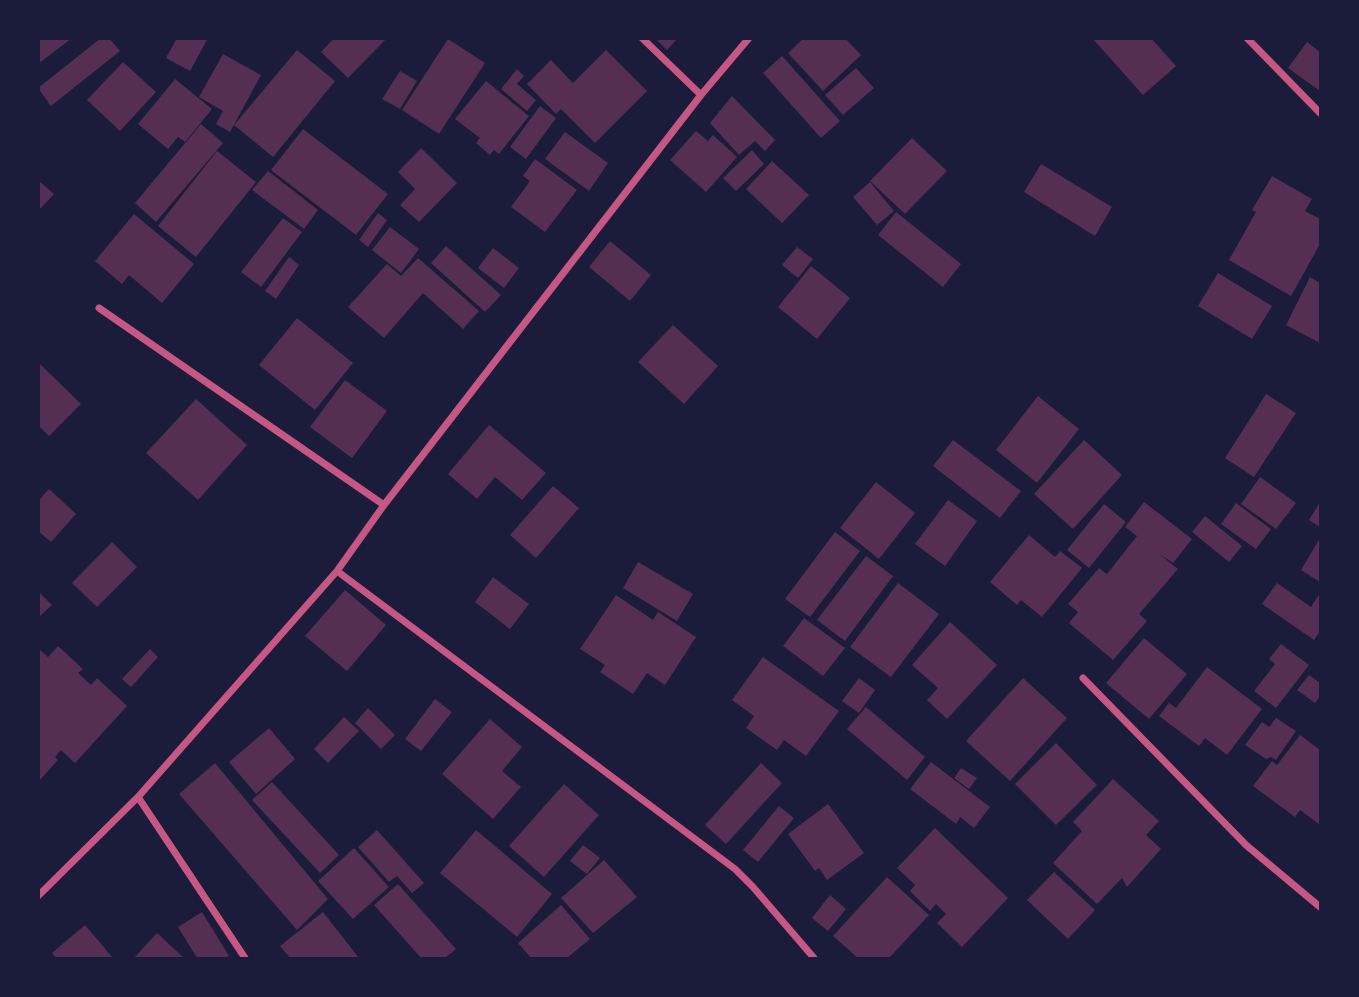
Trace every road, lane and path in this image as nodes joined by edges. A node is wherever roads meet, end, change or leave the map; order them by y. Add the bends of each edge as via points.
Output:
1 (642, 38) edge
2 (748, 38) edge
3 (1247, 38) edge
4 (701, 95) junction
5 (1321, 113) edge
6 (99, 308) dead end
7 (384, 505) junction
8 (337, 571) junction
9 (1083, 678) dead end
10 (138, 797) junction
11 (38, 896) edge
12 (1321, 907) edge
13 (246, 958) edge
14 (814, 958) edge

1 - 4 street
2 - 4 street
3 - 5 street
4 - 7 street
6 - 7 street
7 - 8 street
8 - 10 street
8 - 14 street via 735,869
9 - 12 street via 1246,845
10 - 11 street
10 - 13 street

